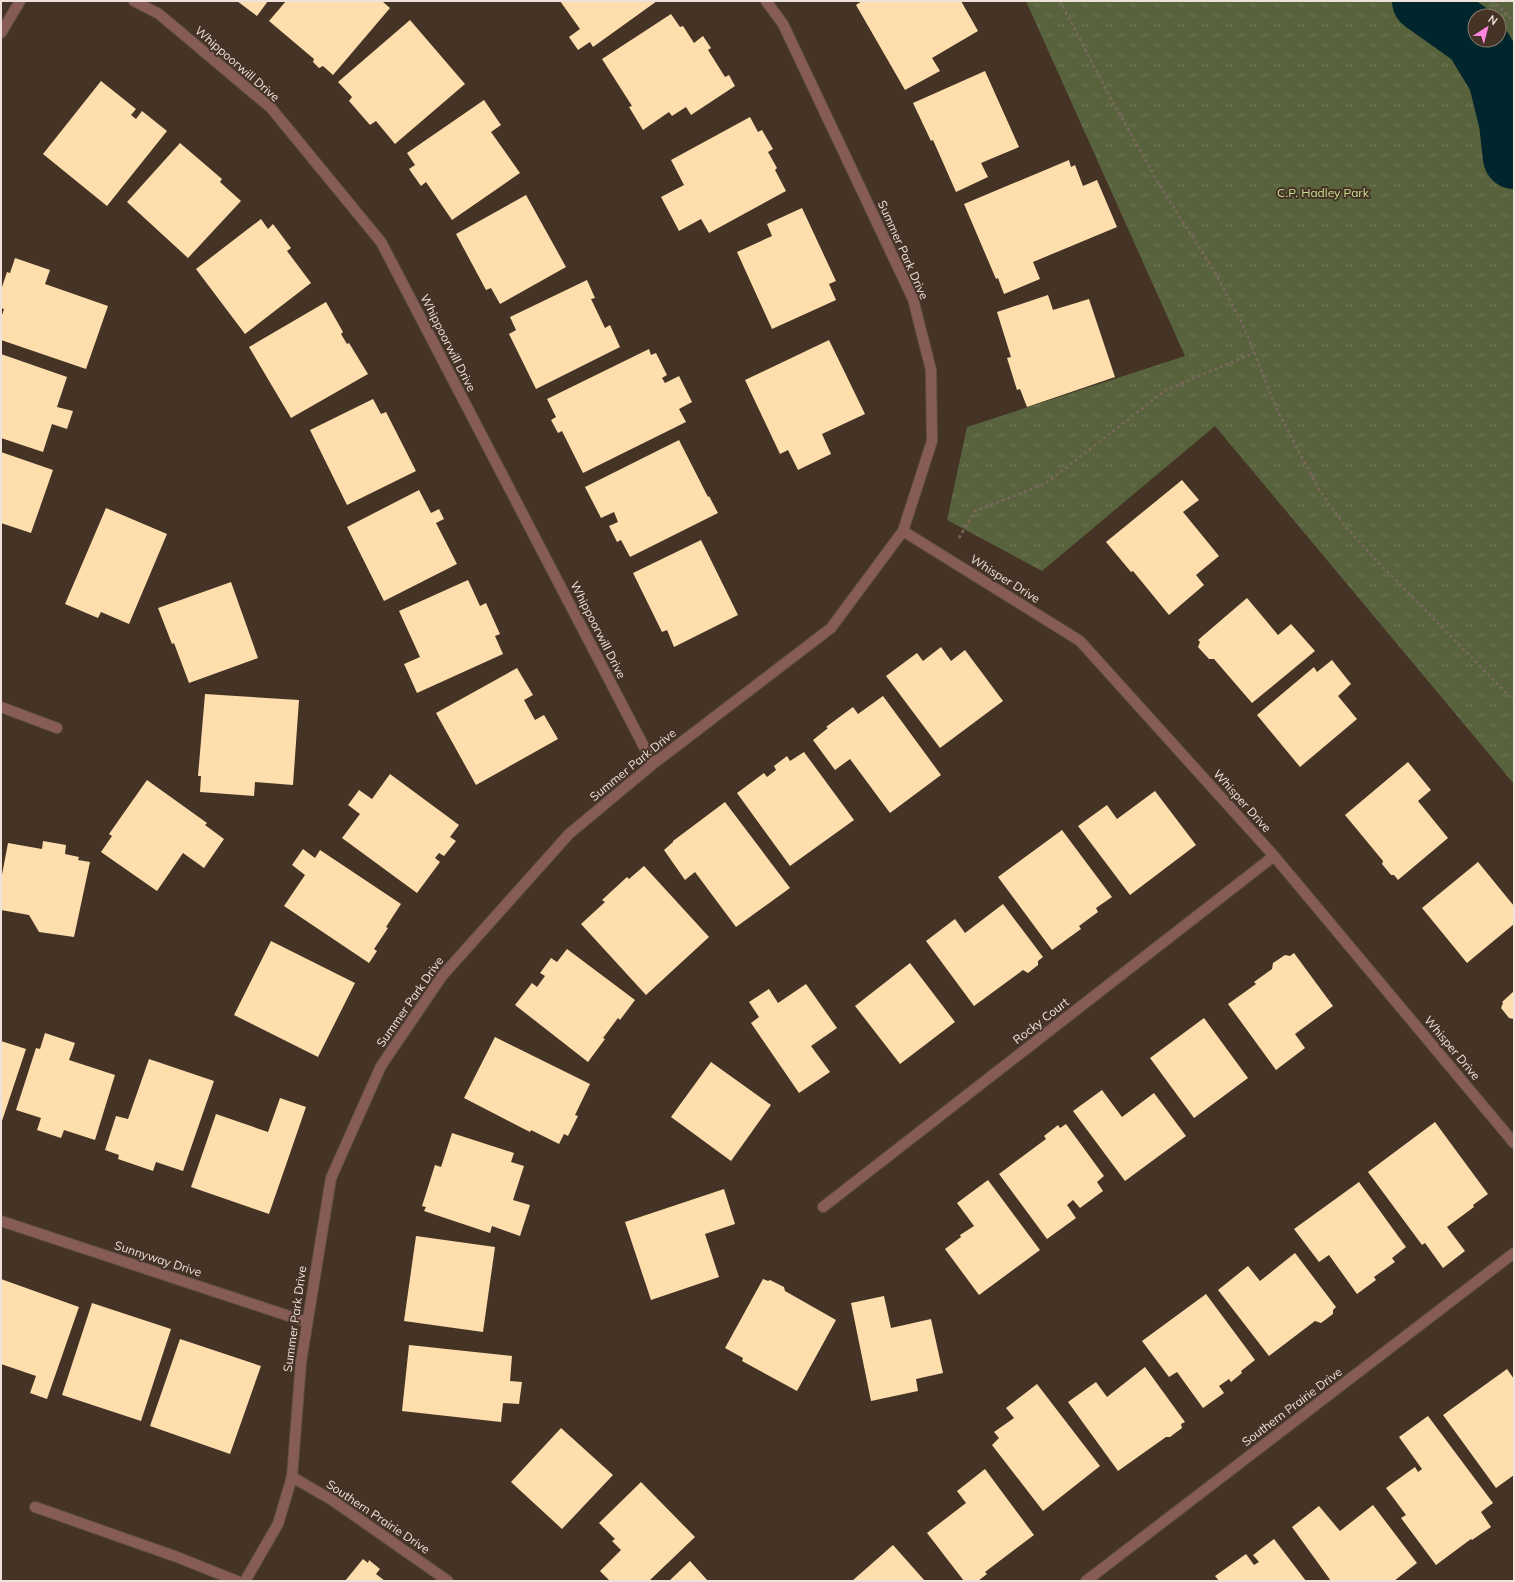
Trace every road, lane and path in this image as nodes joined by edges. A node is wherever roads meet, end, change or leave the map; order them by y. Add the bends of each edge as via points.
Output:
1 (20, 1) edge
2 (134, 1) edge
3 (766, 1) edge
4 (1060, 1) edge
5 (1491, 1) edge
6 (1514, 22) edge
7 (1, 33) edge
8 (1254, 353) junction
9 (903, 531) junction
10 (950, 560) junction
11 (1514, 701) edge
12 (1, 707) edge
13 (57, 728) dead end
14 (653, 764) junction
15 (1274, 856) junction
16 (1514, 1143) edge
17 (823, 1207) dead end
18 (1, 1222) edge
19 (1514, 1253) edge
20 (307, 1322) junction
21 (292, 1477) junction
22 (35, 1507) dead end
23 (237, 1581) edge
24 (245, 1581) edge
25 (448, 1581) edge
26 (1086, 1581) edge

1 - 7 street
2 - 14 street, Whippoorwill Drive via 159,14 271,108 381,242
3 - 9 street, Summer Park Drive via 783,24 913,299 931,370 932,441
4 - 8 path via 1163,191 1213,269 1243,325
5 - 6 path
8 - 10 path via 1166,390 1045,484 975,511 958,539
8 - 11 path via 1277,410 1304,462 1318,488 1345,526
9 - 10 street, Whisper Drive
9 - 14 street, Summer Park Drive via 831,628
10 - 15 street, Whisper Drive via 1080,641
12 - 13 street
14 - 20 street, Summer Park Drive via 569,834 442,976 381,1066 331,1178
15 - 16 street, Whisper Drive
15 - 17 street, Rocky Court
18 - 20 street, Sunnyway Drive
19 - 26 street, Southern Prairie Drive
20 - 21 street, Summer Park Drive via 300,1362
21 - 24 street, Summer Park Drive via 278,1524
21 - 25 street, Southern Prairie Drive via 332,1500
22 - 23 street

